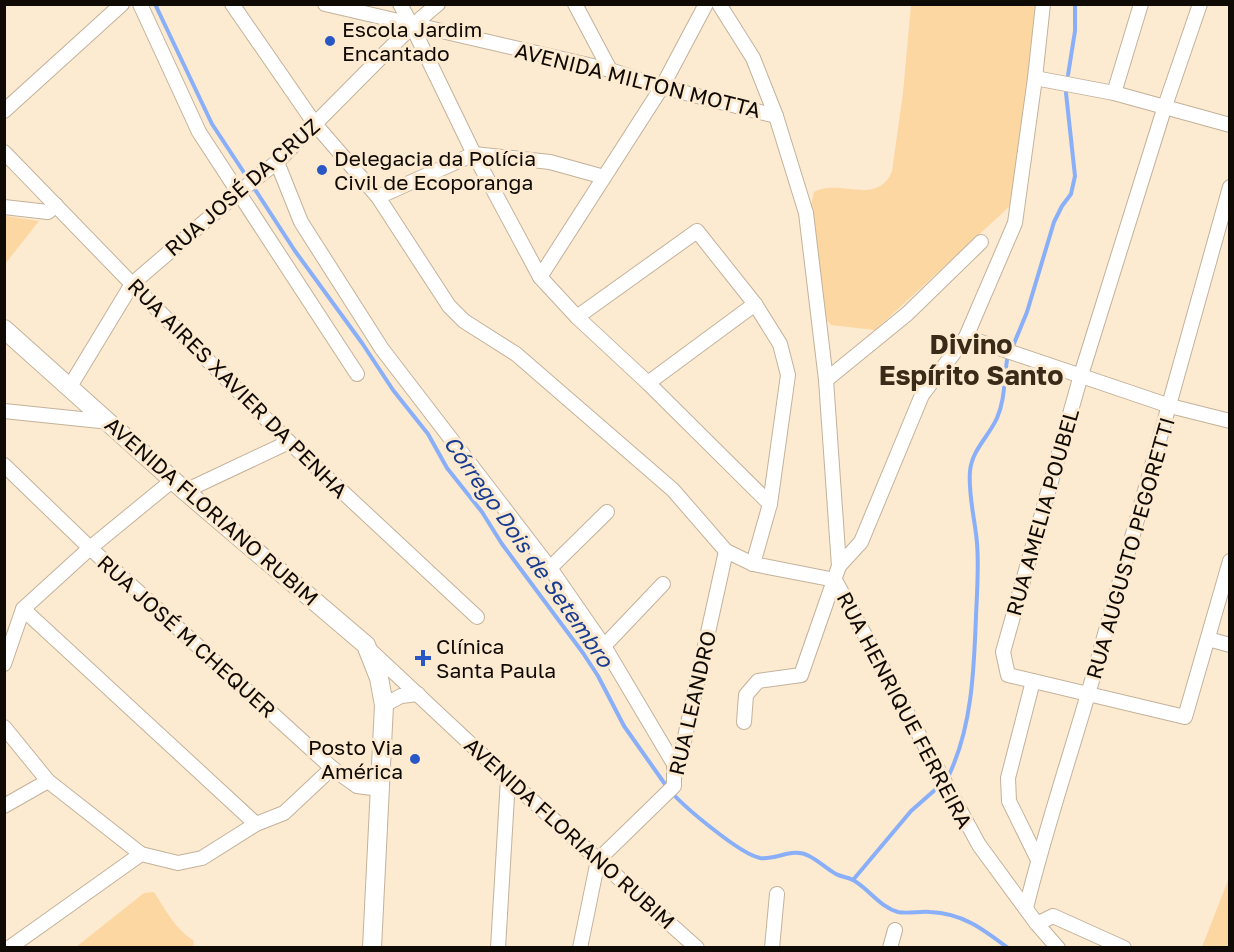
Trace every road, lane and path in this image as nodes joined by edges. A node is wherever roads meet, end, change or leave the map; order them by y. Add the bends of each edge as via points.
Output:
1 (122, 4) edge
2 (140, 4) edge
3 (232, 4) edge
4 (326, 4) edge
5 (400, 4) edge
6 (438, 4) edge
7 (575, 4) edge
8 (706, 4) edge
9 (719, 4) edge
10 (1043, 4) edge
11 (1141, 4) edge
12 (1200, 4) edge
13 (412, 26) junction
14 (610, 70) junction
15 (1035, 78) junction
16 (662, 87) junction
17 (1114, 93) junction
18 (1165, 106) junction
19 (4, 111) edge
20 (776, 116) junction
21 (315, 124) junction
22 (1230, 125) edge
23 (4, 152) edge
24 (474, 154) junction
25 (277, 162) junction
26 (604, 177) junction
27 (1230, 187) edge
28 (239, 192) junction
29 (378, 198) junction
30 (56, 205) junction
31 (4, 207) edge
32 (981, 242) dead end
33 (540, 277) junction
34 (132, 284) junction
35 (755, 304) junction
36 (577, 317) junction
37 (4, 329) edge
38 (966, 336) junction
39 (357, 374) dead end
40 (1081, 375) junction
41 (826, 380) junction
42 (648, 384) junction
43 (69, 388) junction
44 (1170, 406) junction
45 (4, 411) edge
46 (1230, 421) edge
47 (111, 422) junction
48 (289, 442) junction
49 (4, 465) edge
50 (179, 485) junction
51 (770, 504) junction
52 (607, 512) dead end
53 (90, 548) junction
54 (726, 551) junction
55 (1230, 561) edge
56 (753, 564) junction
57 (839, 566) junction
58 (550, 568) junction
59 (835, 580) junction
60 (663, 584) dead end
61 (22, 609) junction
62 (477, 617) dead end
63 (1208, 639) junction
64 (366, 645) junction
65 (1230, 645) edge
66 (604, 646) junction
67 (4, 664) edge
68 (1033, 681) junction
69 (418, 694) junction
70 (1088, 694) junction
71 (384, 705) junction
72 (744, 722) dead end
73 (4, 727) edge
74 (674, 764) junction
75 (333, 768) junction
76 (508, 779) junction
77 (48, 781) junction
78 (380, 789) junction
79 (4, 806) edge
80 (256, 824) junction
81 (141, 854) junction
82 (598, 860) junction
83 (1038, 860) junction
84 (777, 894) dead end
85 (1026, 908) junction
86 (1037, 924) junction
87 (894, 930) dead end
88 (9, 948) edge
89 (372, 948) edge
90 (498, 948) edge
91 (580, 948) edge
92 (697, 948) edge
93 (772, 948) edge
94 (890, 948) edge
95 (1058, 948) edge
96 (1124, 948) edge

1 - 19 street
2 - 28 street via 199,132
3 - 21 street, RUA HENRIQUE FERREIRA
4 - 13 street, AVENIDA MILTON MOTTA
5 - 13 street
6 - 13 street, RUA JOSÉ DA CRUZ
7 - 14 street
8 - 16 street
9 - 20 street via 753,58
10 - 15 street
11 - 17 street
12 - 18 street, RUA AMELIA POUBEL
13 - 14 street, AVENIDA MILTON MOTTA
13 - 21 street, RUA JOSÉ DA CRUZ
13 - 24 street
14 - 16 street, AVENIDA MILTON MOTTA
15 - 17 street
15 - 38 street via 1015,223
16 - 20 street, AVENIDA MILTON MOTTA
16 - 26 street
17 - 18 street
18 - 22 street
18 - 40 street, RUA AMELIA POUBEL
20 - 41 street via 806,213
21 - 25 street, RUA JOSÉ DA CRUZ
21 - 29 street, RUA HENRIQUE FERREIRA
23 - 30 street, RUA AIRES XAVIER DA PENHA
24 - 26 street via 550,162
24 - 29 street
24 - 33 street
25 - 28 street, RUA JOSÉ DA CRUZ
25 - 58 street via 301,222 382,348
26 - 33 street
27 - 44 street, RUA AUGUSTO PEGORETTI
28 - 34 street, RUA JOSÉ DA CRUZ
28 - 39 street
29 - 54 street, RUA HENRIQUE FERREIRA via 449,306 464,321 516,354 674,490
30 - 31 street via 48,212
30 - 34 street, RUA AIRES XAVIER DA PENHA
32 - 41 street via 907,314
33 - 36 street
34 - 43 street, RUA JOSÉ DA CRUZ
34 - 48 street, RUA AIRES XAVIER DA PENHA
35 - 36 street via 697,231
35 - 42 street
35 - 51 street via 780,344 788,375
36 - 42 street
37 - 43 main road, AVENIDA FLORIANO RUBIM
38 - 40 street
38 - 57 street via 922,395 861,542
40 - 44 street
40 - 68 street, RUA AMELIA POUBEL via 1003,652 1008,675
41 - 57 street
42 - 51 street
43 - 47 main road, AVENIDA FLORIANO RUBIM
44 - 46 street
44 - 70 street, RUA AUGUSTO PEGORETTI
45 - 47 street
47 - 50 main road, AVENIDA FLORIANO RUBIM
48 - 50 street
48 - 62 street, RUA AIRES XAVIER DA PENHA
49 - 53 street, RUA JOSÉ M CHEQUER
50 - 53 street
50 - 64 main road, AVENIDA FLORIANO RUBIM
51 - 56 street
52 - 58 street
53 - 61 street
53 - 75 street, RUA JOSÉ M CHEQUER
54 - 56 street, RUA HENRIQUE FERREIRA
54 - 74 street, RUA LEANDRO via 681,755
55 - 63 street
56 - 59 street, RUA HENRIQUE FERREIRA
57 - 59 street
58 - 66 street
59 - 72 street via 801,675 758,681 746,695
59 - 85 street, RUA HENRIQUE FERREIRA via 979,845
60 - 66 street
61 - 67 street
61 - 80 street
63 - 65 street
63 - 70 street, RUA AMELIA POUBEL via 1185,717
64 - 69 street, AVENIDA FLORIANO RUBIM
64 - 71 main road
66 - 74 street
68 - 70 street, RUA AMELIA POUBEL
68 - 83 street via 1008,778 1009,801
69 - 71 street via 401,696
69 - 76 street, AVENIDA FLORIANO RUBIM
70 - 83 street, RUA AUGUSTO PEGORETTI
71 - 78 main road
73 - 77 street
74 - 82 street, RUA LEANDRO via 674,786
75 - 78 street, RUA JOSÉ M CHEQUER via 357,786
75 - 80 street via 284,813
76 - 82 street, AVENIDA FLORIANO RUBIM
76 - 90 street
77 - 79 street
77 - 81 street
78 - 89 main road
80 - 81 street via 202,858 178,863
81 - 88 street
82 - 91 street
82 - 92 street, AVENIDA FLORIANO RUBIM
83 - 85 street, RUA AUGUSTO PEGORETTI
84 - 93 street
85 - 86 street, RUA HENRIQUE FERREIRA
86 - 95 street, RUA HENRIQUE FERREIRA
86 - 96 street via 1053,916
87 - 94 street

